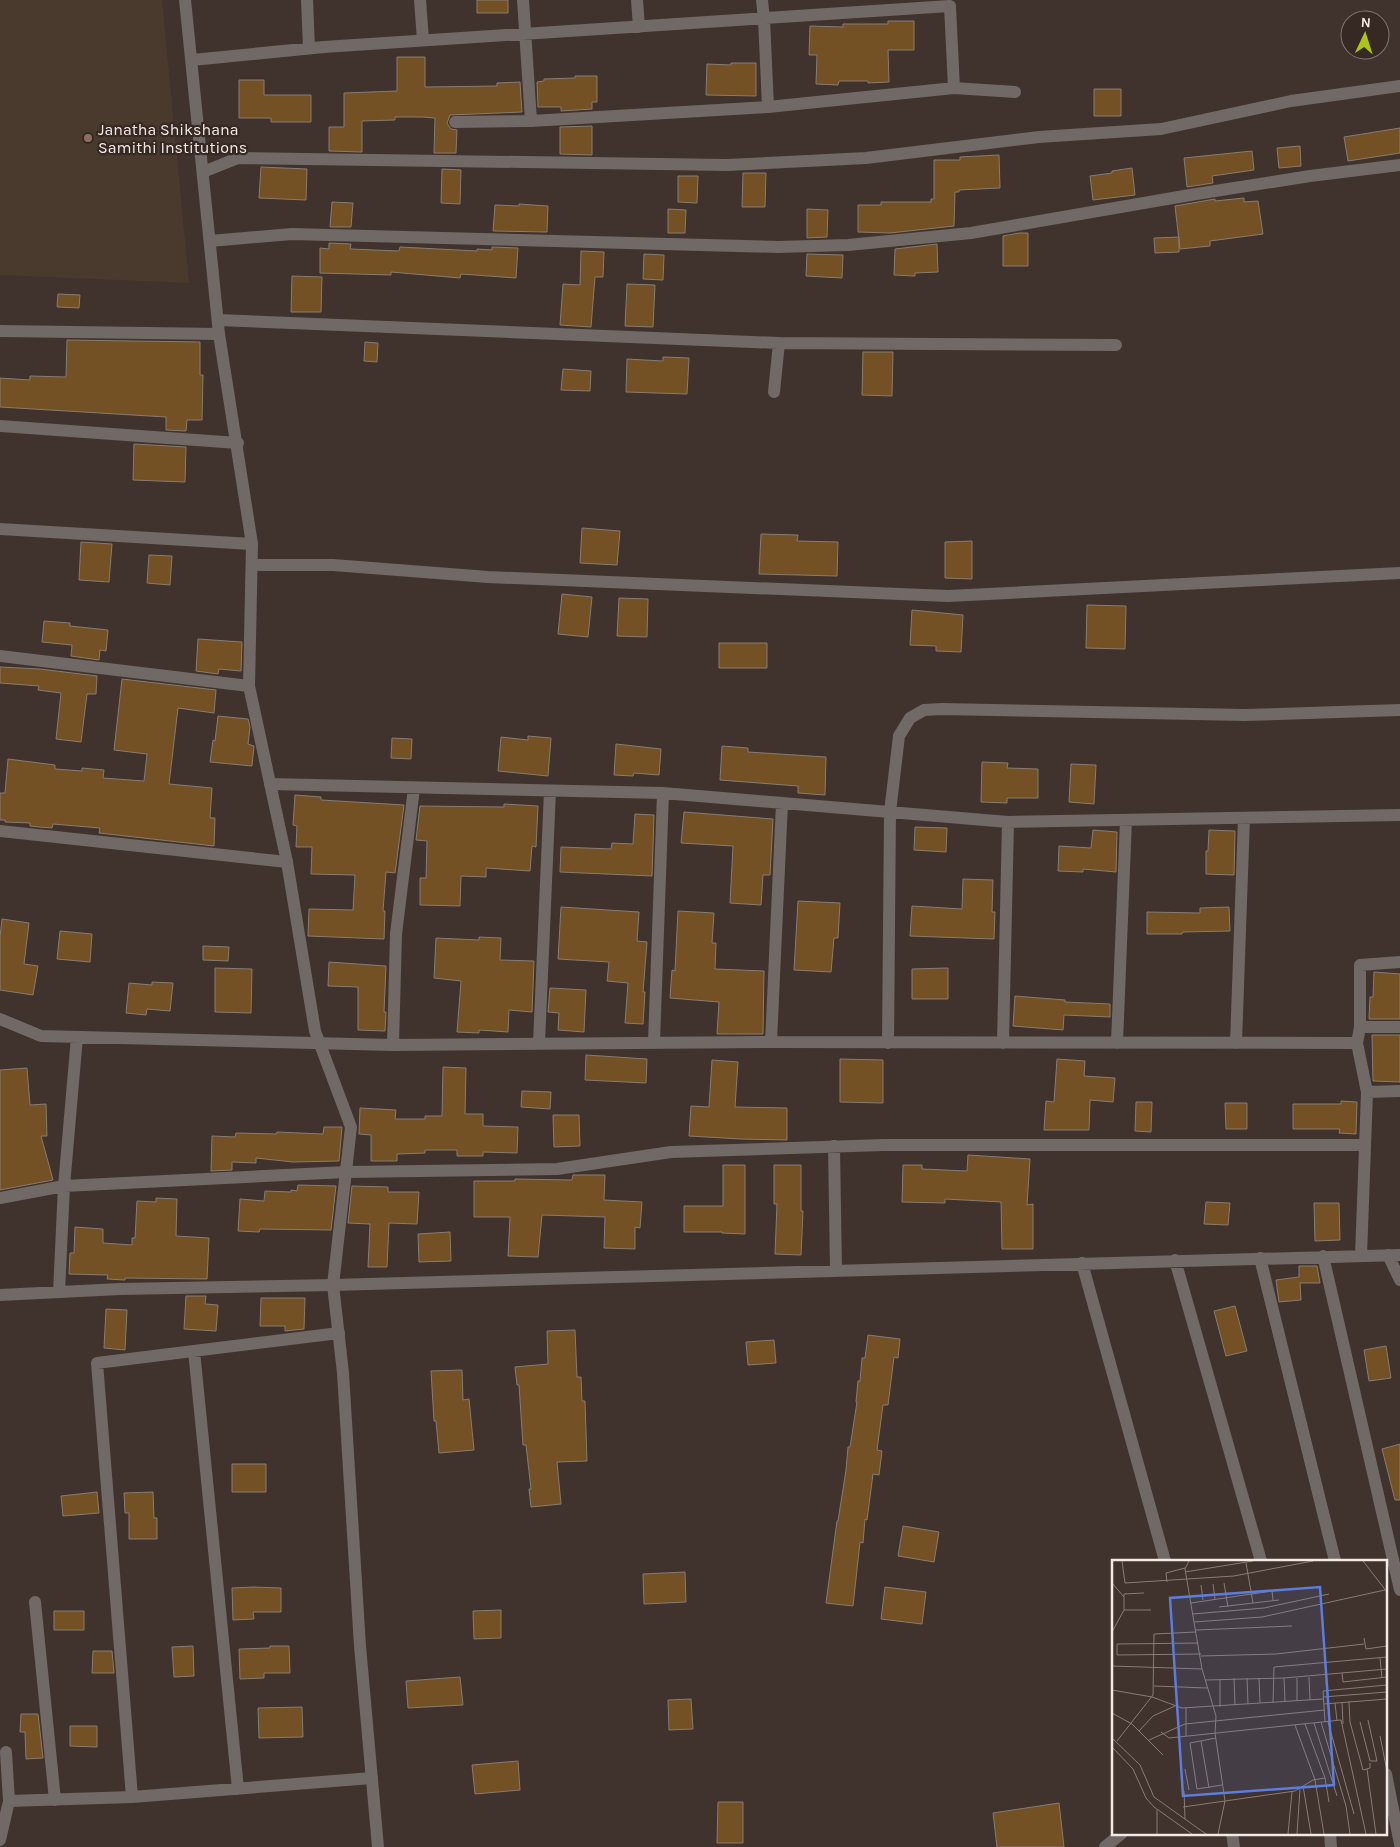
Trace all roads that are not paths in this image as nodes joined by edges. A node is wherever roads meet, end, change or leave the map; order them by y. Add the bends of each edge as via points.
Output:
1 (185, 0) edge
2 (307, 0) edge
3 (420, 0) edge
4 (523, 0) edge
5 (637, 0) edge
6 (762, 0) edge
7 (764, 19) junction
8 (639, 27) junction
9 (526, 34) junction
10 (423, 40) junction
11 (309, 48) junction
12 (192, 60) junction
13 (1400, 86) edge
14 (954, 88) junction
15 (1015, 92) dead end
16 (768, 107) junction
17 (532, 121) junction
18 (455, 122) dead end
19 (1400, 165) edge
20 (203, 172) junction
21 (210, 241) junction
22 (218, 320) junction
23 (0, 331) edge
24 (219, 334) junction
25 (778, 343) junction
26 (1116, 345) dead end
27 (774, 392) dead end
28 (0, 426) edge
29 (238, 443) junction
30 (0, 529) edge
31 (252, 544) junction
32 (252, 564) junction
33 (1400, 573) edge
34 (0, 656) edge
35 (250, 686) junction
36 (1400, 710) edge
37 (270, 784) junction
38 (414, 788) junction
39 (550, 790) junction
40 (663, 793) junction
41 (782, 803) junction
42 (890, 812) junction
43 (1400, 815) edge
44 (1244, 818) junction
45 (1126, 820) junction
46 (1008, 822) junction
47 (0, 831) edge
48 (287, 862) junction
49 (1400, 962) edge
50 (0, 1019) edge
51 (1360, 1027) junction
52 (1400, 1027) edge
53 (77, 1037) junction
54 (654, 1042) junction
55 (772, 1042) junction
56 (320, 1043) junction
57 (539, 1043) junction
58 (888, 1043) junction
59 (1003, 1043) junction
60 (1116, 1043) junction
61 (1236, 1043) junction
62 (1357, 1043) junction
63 (393, 1045) junction
64 (1400, 1091) edge
65 (1368, 1092) junction
66 (1365, 1145) junction
67 (834, 1146) junction
68 (346, 1172) junction
69 (64, 1186) junction
70 (0, 1198) edge
71 (1394, 1255) edge
72 (1323, 1256) junction
73 (1361, 1256) junction
74 (1260, 1258) junction
75 (1174, 1260) junction
76 (1082, 1263) junction
77 (836, 1270) junction
78 (1400, 1280) edge
79 (333, 1285) junction
80 (59, 1292) junction
81 (0, 1295) edge
82 (339, 1333) junction
83 (194, 1351) junction
84 (1165, 1560) edge
85 (1261, 1560) edge
86 (1335, 1560) edge
87 (1400, 1590) edge
88 (35, 1602) dead end
89 (6, 1752) dead end
90 (372, 1778) junction
91 (1388, 1784) edge
92 (238, 1788) junction
93 (132, 1797) junction
94 (56, 1800) junction
95 (9, 1801) junction
96 (1232, 1834) edge
97 (1330, 1834) edge
98 (0, 1840) edge
99 (1118, 1840) edge
100 (1400, 1844) edge
101 (378, 1847) edge
102 (1105, 1847) edge
103 (1234, 1847) edge
104 (1331, 1847) edge

1 - 12 street
2 - 11 street
3 - 10 street
4 - 9 street
5 - 8 street
6 - 7 street
7 - 8 street
7 - 14 street via 950,6
7 - 16 street
8 - 9 street
9 - 10 street
9 - 17 street
10 - 11 street
11 - 12 street
12 - 20 street
13 - 20 street via 1291,102 1162,129 1039,137 866,158 727,165 238,158
14 - 15 street
14 - 16 street
16 - 17 street
17 - 18 street
19 - 21 street via 1199,193 971,233 848,245 778,247 292,234
20 - 21 street
21 - 22 street
22 - 24 street
22 - 25 street
23 - 24 street
24 - 29 street
25 - 26 street
25 - 27 street
28 - 29 street
29 - 31 street
30 - 31 street
31 - 32 street
32 - 33 street via 333,565 498,578 948,596
32 - 35 street
34 - 35 street
35 - 37 street
36 - 42 street via 1245,715 924,710 910,718 899,736
37 - 38 street
37 - 48 street
38 - 39 street
38 - 63 street via 396,934
39 - 40 street
39 - 57 street
40 - 41 street
40 - 54 street
41 - 42 street
41 - 55 street
42 - 46 street
42 - 58 street
43 - 44 street
44 - 45 street
44 - 61 street
45 - 46 street
45 - 60 street
46 - 59 street
47 - 48 street
48 - 56 street via 315,1032
49 - 51 street via 1360,965
50 - 53 street via 41,1036
51 - 52 street
51 - 62 street
53 - 56 street
53 - 69 street
54 - 55 street
54 - 57 street
55 - 58 street
56 - 63 street
56 - 68 street via 351,1127
57 - 63 street
58 - 59 street
59 - 60 street
60 - 61 street
61 - 62 street
62 - 65 street
64 - 65 street
65 - 66 street
66 - 67 street
66 - 73 street
67 - 68 street via 671,1152 557,1169
67 - 77 street
68 - 69 street
68 - 79 street
69 - 70 street
69 - 80 street
71 - 73 street
71 - 78 street
72 - 73 street
72 - 74 street
72 - 87 street
74 - 75 street
74 - 86 street
75 - 76 street
75 - 85 street
76 - 77 street
76 - 84 street
77 - 79 street
79 - 80 street
79 - 82 street
80 - 81 street
82 - 83 street
82 - 90 street
83 - 92 street
83 - 93 street via 97,1363
88 - 94 street
89 - 95 street
90 - 92 street
90 - 101 street
91 - 100 street
92 - 93 street
93 - 94 street
94 - 95 street
95 - 98 street
96 - 103 street
97 - 104 street
99 - 102 street

